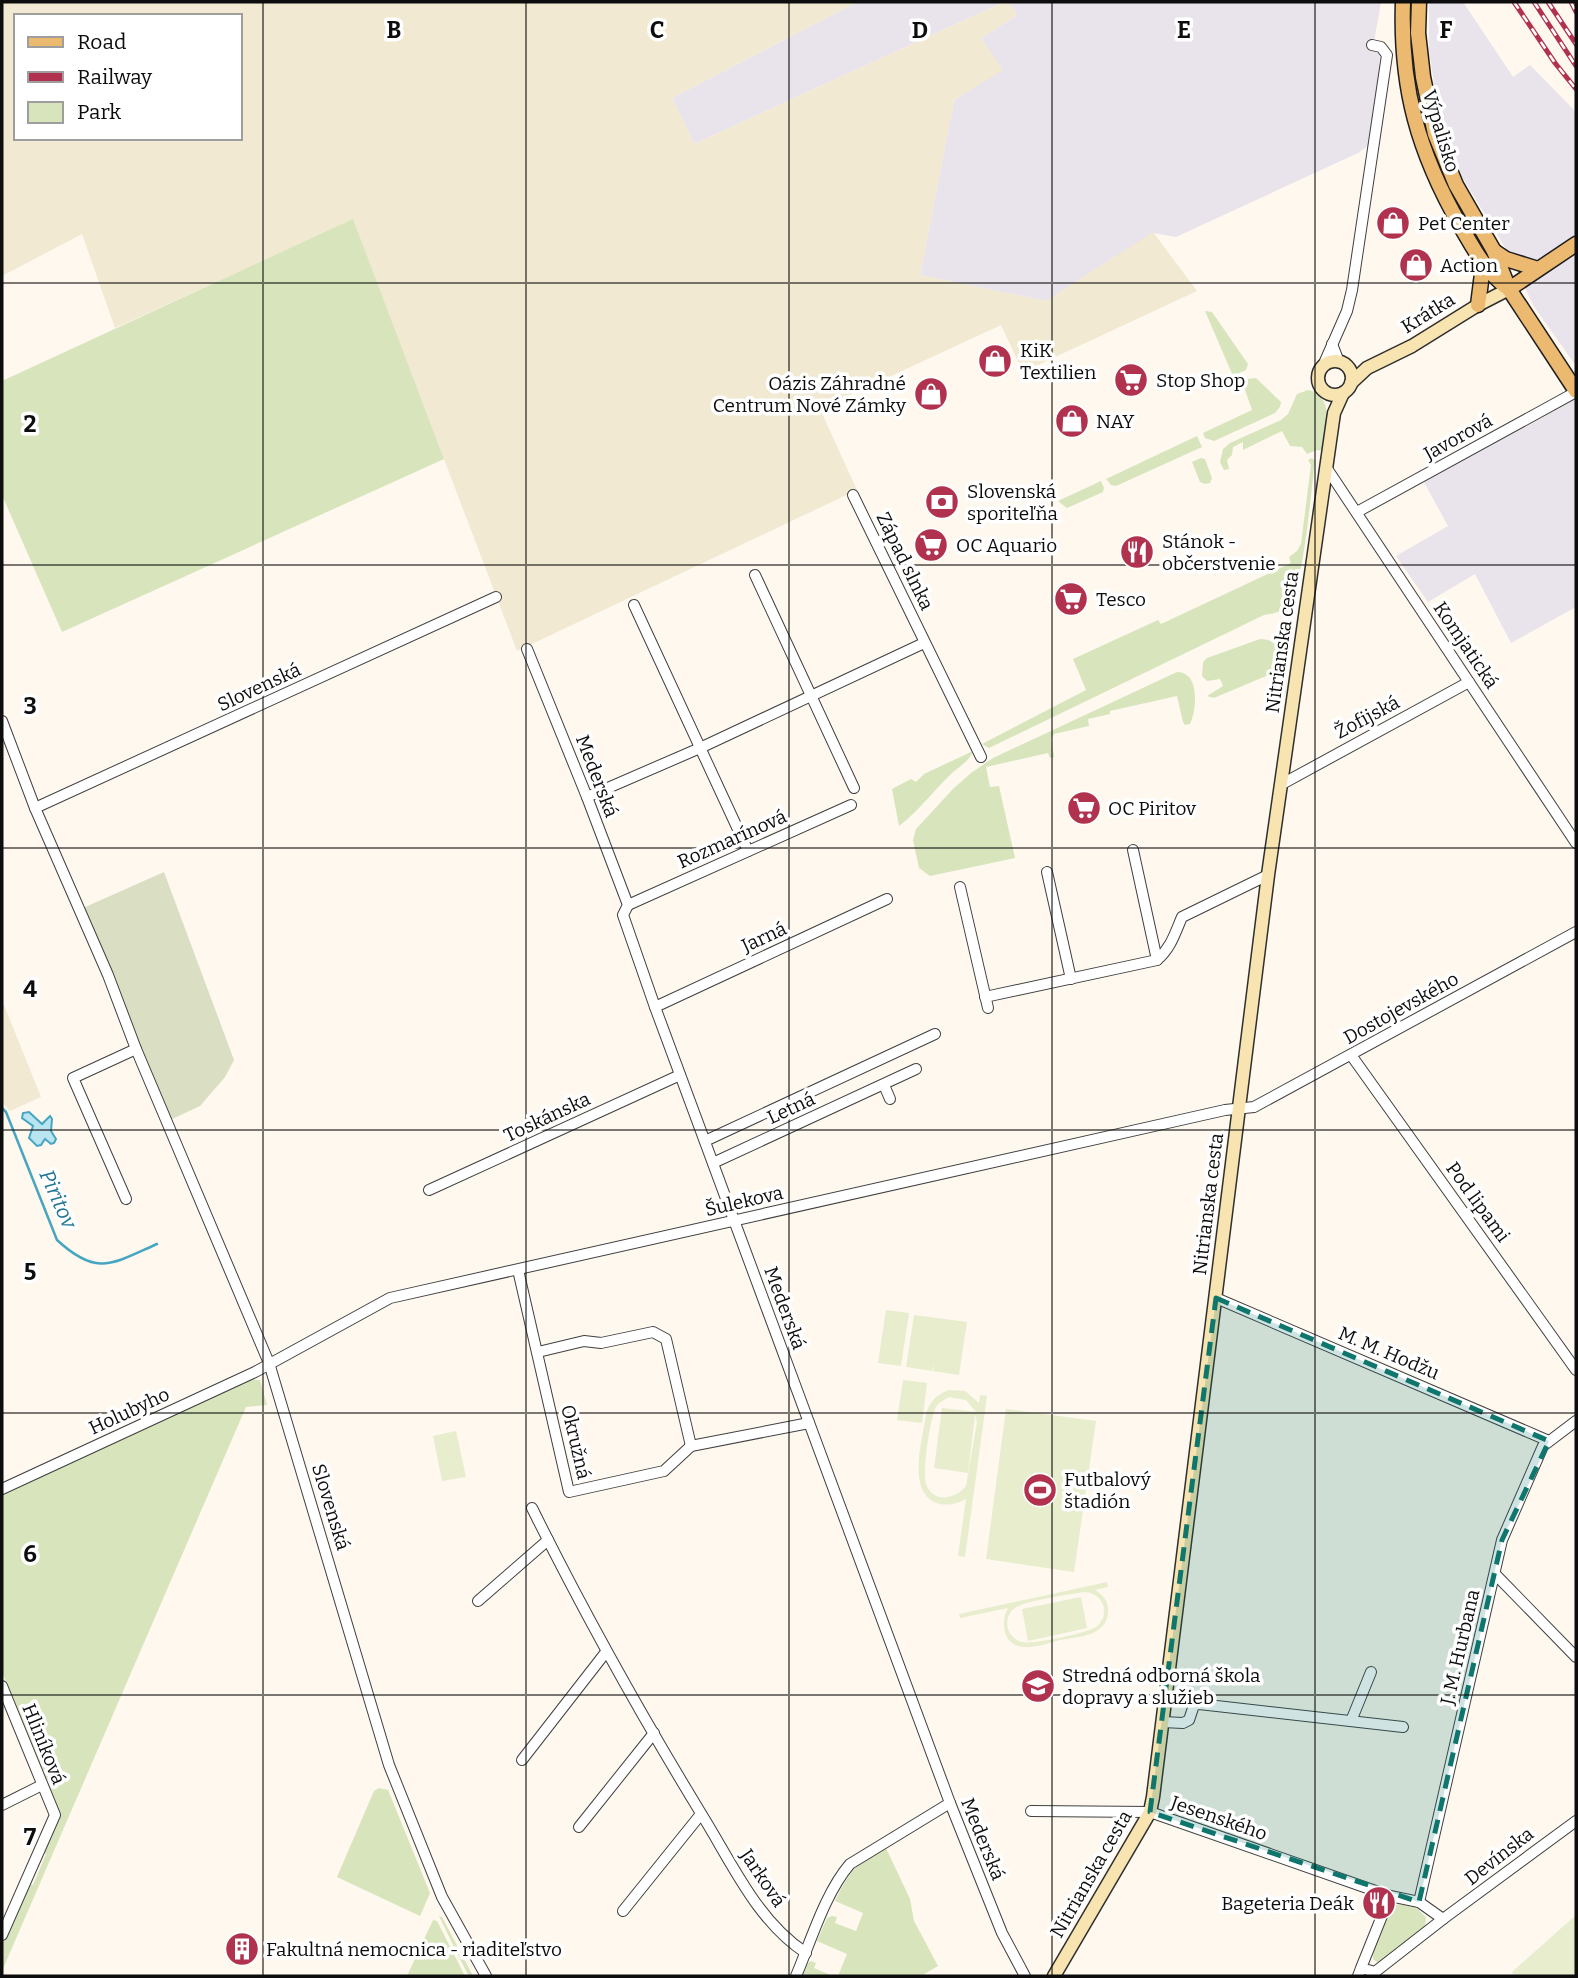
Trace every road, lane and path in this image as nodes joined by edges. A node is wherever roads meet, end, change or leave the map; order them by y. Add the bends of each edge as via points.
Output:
1 (1403, 2) edge
2 (1419, 2) edge
3 (1372, 45) dead end
4 (1576, 244) edge
5 (1494, 251) junction
6 (1483, 266) junction
7 (1538, 269) junction
8 (1508, 289) junction
9 (1478, 305) junction
10 (1332, 344) junction
11 (1343, 364) junction
12 (1322, 368) junction
13 (1367, 368) junction
14 (1347, 388) junction
15 (1576, 391) edge
16 (1328, 393) junction
17 (1334, 413) junction
18 (1326, 467) junction
19 (853, 495) dead end
20 (1357, 512) junction
21 (755, 575) dead end
22 (496, 597) dead end
23 (634, 605) dead end
24 (924, 643) junction
25 (527, 649) dead end
26 (1469, 682) junction
27 (811, 695) junction
28 (2, 721) edge
29 (700, 748) junction
30 (981, 757) dead end
31 (1282, 784) junction
32 (854, 788) dead end
33 (587, 796) junction
34 (851, 805) dead end
35 (36, 808) junction
36 (1576, 843) edge
37 (1133, 850) dead end
38 (748, 851) junction
39 (1047, 872) dead end
40 (1268, 875) junction
41 (960, 887) dead end
42 (887, 899) dead end
43 (628, 905) junction
44 (1576, 932) edge
45 (1152, 937) junction
46 (1174, 937) junction
47 (1157, 960) junction
48 (1071, 979) junction
49 (985, 997) junction
50 (656, 1007) junction
51 (988, 1008) dead end
52 (935, 1034) dead end
53 (136, 1049) junction
54 (1351, 1055) junction
55 (916, 1069) dead end
56 (680, 1075) junction
57 (884, 1084) junction
58 (890, 1100) dead end
59 (1240, 1109) junction
60 (705, 1141) junction
61 (713, 1163) junction
62 (429, 1190) dead end
63 (126, 1199) dead end
64 (735, 1222) junction
65 (518, 1270) junction
66 (1216, 1298) junction
67 (538, 1352) junction
68 (269, 1363) junction
69 (1576, 1370) edge
70 (1576, 1421) edge
71 (809, 1423) junction
72 (1549, 1441) junction
73 (691, 1446) junction
74 (2, 1489) edge
75 (532, 1508) dead end
76 (548, 1540) junction
77 (1495, 1574) junction
78 (478, 1601) dead end
79 (606, 1652) junction
80 (1576, 1657) edge
81 (1371, 1672) dead end
82 (2, 1686) edge
83 (1351, 1721) junction
84 (1163, 1722) junction
85 (1403, 1727) dead end
86 (654, 1733) junction
87 (522, 1760) dead end
88 (42, 1785) junction
89 (950, 1803) junction
90 (2, 1805) edge
91 (1031, 1811) dead end
92 (1150, 1812) junction
93 (701, 1814) junction
94 (1576, 1821) edge
95 (579, 1828) dead end
96 (1390, 1896) junction
97 (1419, 1902) junction
98 (623, 1911) dead end
99 (1443, 1919) junction
100 (2, 1935) edge
101 (806, 1953) junction
102 (1360, 1972) edge
103 (1375, 1974) edge
104 (486, 1976) edge
105 (796, 1976) edge
106 (1025, 1976) edge
107 (1054, 1976) edge

1 - 6 main road, Výpalisko via 1406,79 1421,145 1438,187
2 - 5 main road, Výpalisko via 1420,52 1435,134 1456,186
3 - 10 street via 1387,55 1352,290
4 - 7 main road
5 - 7 main road
5 - 8 main road, Výpalisko
6 - 8 main road, Výpalisko
6 - 9 main road
7 - 8 main road
8 - 9 main road, Krátka
8 - 15 main road, Výpalisko
9 - 13 main road, Krátka
10 - 11 street
10 - 12 street
11 - 12 main road via 1330,362
11 - 13 main road
11 - 14 main road via 1351,374
12 - 16 main road via 1319,381
13 - 14 main road, Krátka
14 - 16 main road
14 - 17 main road, Nitrianska cesta
15 - 20 street, Javorová
16 - 17 main road, Nitrianska cesta
17 - 18 main road, Nitrianska cesta
18 - 20 street, Komjatická
18 - 31 main road, Nitrianska cesta
19 - 24 street, Západ slnka
20 - 26 street, Komjatická
21 - 27 street
22 - 35 street, Slovenská
23 - 29 street
24 - 27 street
24 - 30 street, Západ slnka
25 - 33 street, Mederská
26 - 31 street, Žofijská
26 - 36 street, Komjatická
27 - 29 street
27 - 32 street
28 - 35 street, Slovenská
29 - 33 street
29 - 38 street
31 - 40 main road, Nitrianska cesta
33 - 43 street, Mederská
34 - 38 street, Rozmarínová
35 - 53 street, Slovenská
37 - 45 street
38 - 43 street, Rozmarínová
39 - 48 street
40 - 46 street via 1181,917
40 - 59 main road, Nitrianska cesta
41 - 49 street
42 - 50 street, Jarná
43 - 50 street, Mederská via 623,915
44 - 54 street, Dostojevského
45 - 46 street via 1164,941
45 - 47 street
46 - 47 street
47 - 48 street
48 - 49 street
49 - 51 street
50 - 56 street, Mederská
52 - 60 street
53 - 63 street via 73,1078
53 - 68 street, Slovenská
54 - 59 street, Dostojevského via 1254,1107
54 - 69 street, Pod lipami
55 - 57 street, Letná
56 - 60 street, Mederská
56 - 62 street, Toskánska
57 - 58 street
57 - 61 street, Letná
59 - 64 street, Šulekova
59 - 66 main road, Nitrianska cesta
60 - 61 street, Mederská
61 - 64 street, Mederská
64 - 65 street, Šulekova
64 - 71 street, Mederská
65 - 67 street, Okružná
65 - 68 street, Šulekova via 390,1298
66 - 72 street, M. M. Hodžu
66 - 84 main road, Nitrianska cesta
67 - 73 street via 653,1332 666,1339
67 - 73 street, Okružná via 569,1492 664,1471
68 - 74 street, Holubyho
68 - 104 street, Slovenská via 389,1765 442,1897
70 - 72 street, J. M. Hurbana
71 - 73 street
71 - 89 street, Mederská
72 - 77 street, J. M. Hurbana via 1502,1540
75 - 76 street, Jarková
76 - 78 street
76 - 79 street, Jarková
77 - 80 street
77 - 97 street, J. M. Hurbana
79 - 86 street, Jarková
79 - 87 street
81 - 83 street
82 - 88 street, Hliníková
83 - 84 street via 1199,1704 1183,1723
83 - 85 street
84 - 92 main road, Nitrianska cesta
86 - 93 street, Jarková
86 - 95 street
88 - 90 street
88 - 100 street, Hliníková via 55,1815
89 - 101 street via 850,1864
89 - 106 street, Mederská via 1002,1933
91 - 92 street, Jesenského
92 - 96 street, Jesenského
92 - 107 main road, Nitrianska cesta
93 - 98 street
93 - 101 street, Jarková via 750,1897 787,1941
94 - 99 street, Devínska
96 - 97 street, Jesenského
96 - 102 street
97 - 99 street
99 - 103 street, Devínska
101 - 105 street
102 - 103 street

